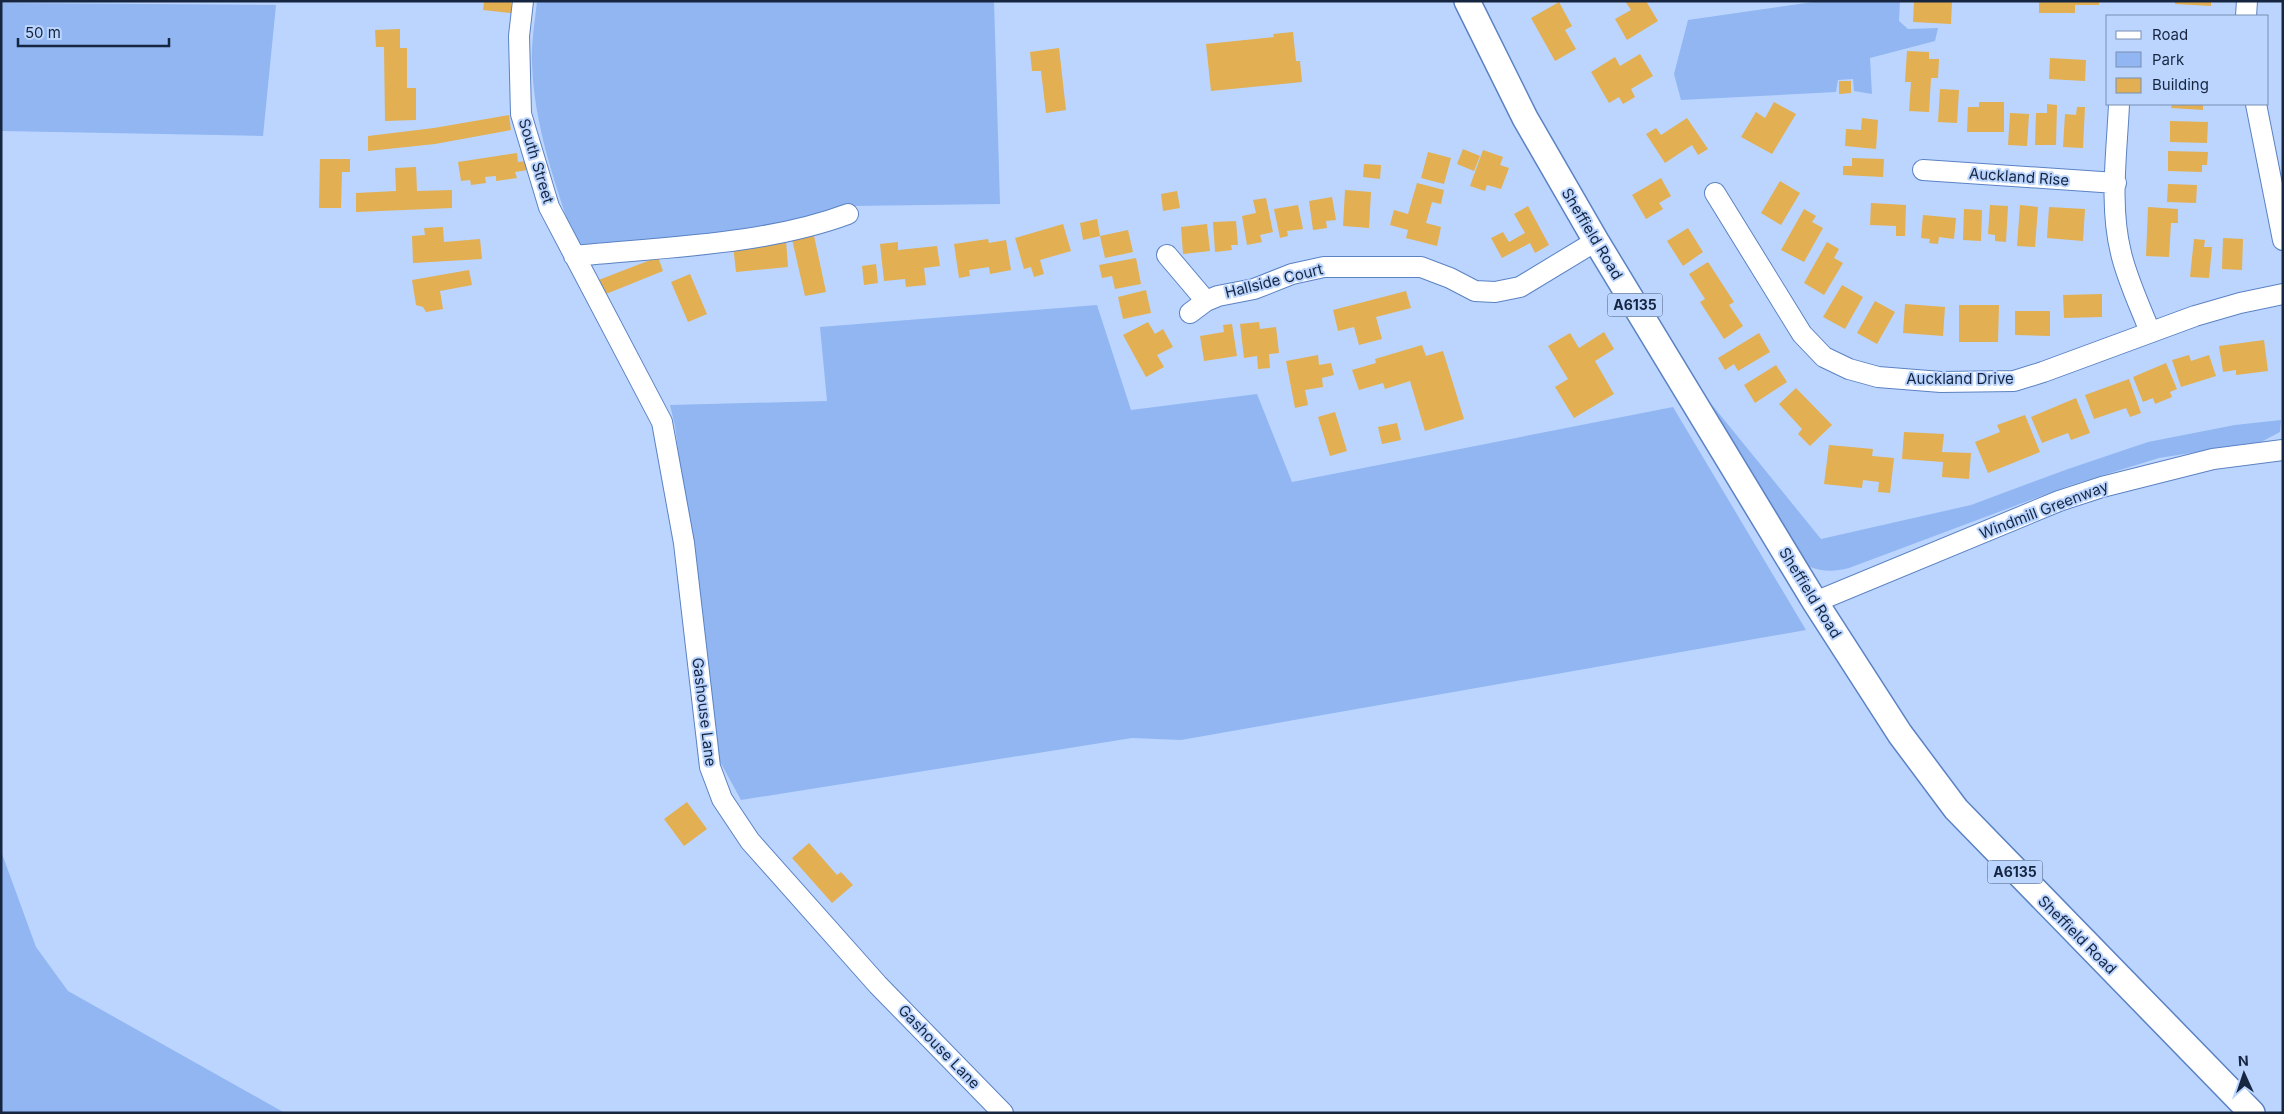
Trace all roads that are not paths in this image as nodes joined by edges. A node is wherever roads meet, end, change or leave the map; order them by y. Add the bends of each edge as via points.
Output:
1 (522, 1) edge
2 (1467, 1) edge
3 (2247, 1) edge
4 (2246, 15) edge
5 (2119, 105) edge
6 (2256, 105) edge
7 (1923, 170) dead end
8 (2116, 183) junction
9 (1715, 194) dead end
10 (848, 214) dead end
11 (2283, 240) edge
12 (1596, 241) junction
13 (1167, 255) dead end
14 (574, 256) junction
15 (2283, 294) edge
16 (2150, 332) junction
17 (2283, 450) edge
18 (1815, 602) junction
19 (1003, 1113) edge
20 (2252, 1113) edge

1 - 14 street, South Street via 519,36 521,114 549,207
2 - 12 main road, Sheffield Road / A6135 via 1525,118
3 - 4 street
5 - 8 street
6 - 11 street
7 - 8 street, Auckland Rise
8 - 16 street via 2121,254
9 - 16 street, Auckland Drive via 1802,334 1824,357 1848,369 1878,377 1941,382 2014,381
10 - 14 street via 819,224 748,238
12 - 13 street, Hallside Court via 1520,287 1496,292 1475,291 1421,268 1324,267 1292,274 1254,289 1218,296 1198,307
12 - 18 main road, Sheffield Road / A6135
14 - 19 street, Gashouse Lane via 662,422 684,543 710,767 722,799 750,841 872,978
15 - 16 street, Auckland Drive via 2240,303
17 - 18 street, Windmill Greenway via 2213,459 2144,475 2060,501
18 - 20 main road, Sheffield Road / A6135 via 1900,734 1956,810

